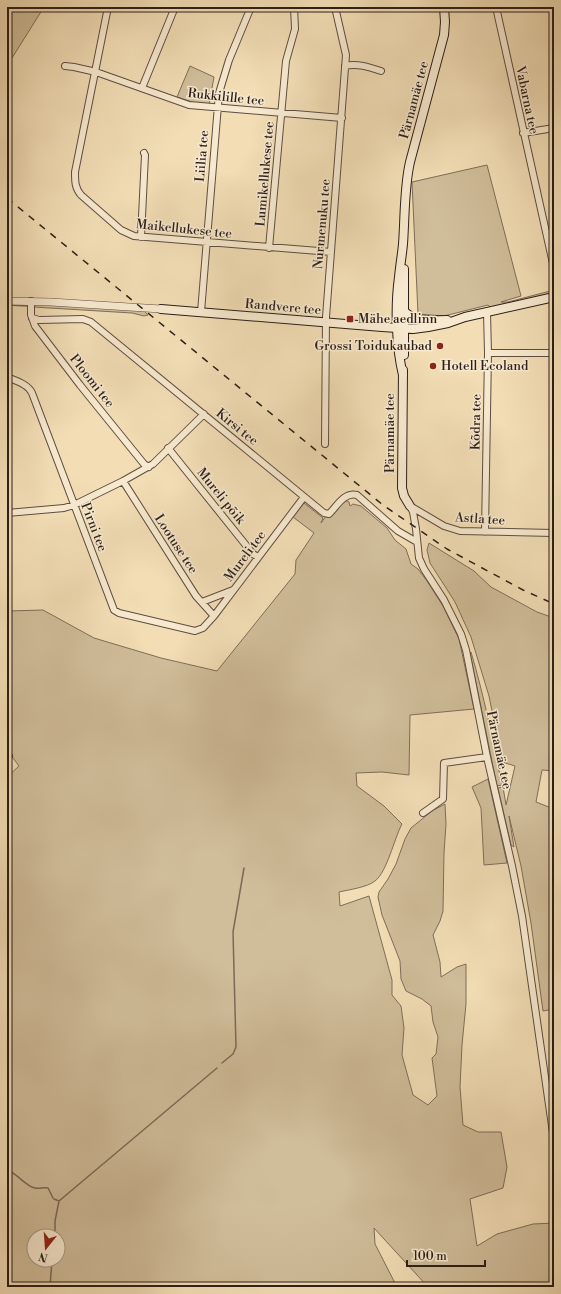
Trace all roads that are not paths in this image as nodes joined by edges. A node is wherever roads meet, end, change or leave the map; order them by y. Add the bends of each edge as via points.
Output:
1 (108, 7) edge
2 (175, 7) edge
3 (251, 7) edge
4 (294, 7) edge
5 (335, 7) edge
6 (444, 7) edge
7 (496, 7) edge
8 (65, 66) dead end
9 (345, 66) junction
10 (381, 70) dead end
11 (96, 72) junction
12 (142, 88) junction
13 (217, 108) junction
14 (281, 114) junction
15 (342, 118) junction
16 (554, 128) edge
17 (523, 133) junction
18 (144, 152) dead end
19 (141, 237) junction
20 (207, 242) junction
21 (269, 248) junction
22 (403, 248) junction
23 (331, 252) junction
24 (554, 268) edge
25 (554, 297) edge
26 (7, 300) edge
27 (31, 301) junction
28 (161, 309) joint
29 (404, 311) junction
30 (201, 312) junction
31 (487, 312) junction
32 (32, 318) junction
33 (456, 320) junction
34 (326, 323) junction
35 (401, 328) junction
36 (488, 352) junction
37 (554, 353) edge
38 (7, 377) edge
39 (204, 414) junction
40 (325, 444) dead end
41 (168, 448) junction
42 (148, 467) junction
43 (123, 481) junction
44 (304, 497) junction
45 (74, 505) junction
46 (410, 506) junction
47 (7, 513) edge
48 (485, 532) junction
49 (554, 533) edge
50 (554, 540) edge
51 (417, 542) junction
52 (258, 557) junction
53 (553, 588) edge
54 (234, 590) junction
55 (202, 602) junction
56 (214, 616) junction
57 (203, 628) joint
58 (487, 757) junction
59 (423, 812) dead end
60 (554, 1140) edge

1 - 11 street, Maikellukese tee
2 - 12 street
3 - 13 street, Liilia tee via 226,66
4 - 14 street, Lumikellukese tee via 295,29 286,61
5 - 9 street, Nurmenuku tee via 346,55
6 - 22 main road, Pärnamäe tee via 444,35 409,167
7 - 17 street, Vabarna tee
8 - 11 street, Rukkilille tee
9 - 10 street via 351,64
9 - 15 street, Nurmenuku tee
11 - 12 street, Rukkilille tee
11 - 19 street, Maikellukese tee via 74,172 76,190 121,230
12 - 13 street, Rukkilille tee via 182,104
13 - 14 street, Rukkilille tee
13 - 20 street, Liilia tee
14 - 15 street, Rukkilille tee
14 - 21 street, Lumikellukese tee
15 - 23 street, Nurmenuku tee
16 - 17 street
17 - 24 street, Vabarna tee
18 - 19 street
19 - 20 street, Maikellukese tee
20 - 21 street, Maikellukese tee
20 - 30 street, Liilia tee
21 - 23 street, Maikellukese tee
22 - 29 main road, Pärnamäe tee
22 - 35 main road, Pärnamäe tee via 398,279
23 - 34 street, Nurmenuku tee
25 - 31 main road, Randvere tee
26 - 27 street, Randvere tee
27 - 28 street, Randvere tee
27 - 32 street, Ploomi tee
28 - 30 main road, Randvere tee
29 - 33 main road via 412,318
29 - 35 main road, Pärnamäe tee
30 - 34 main road, Randvere tee
31 - 33 main road, Randvere tee
31 - 36 street, Kõdra tee
32 - 39 street, Kirsi tee via 83,319 91,322
32 - 42 street, Ploomi tee via 35,326 80,385
33 - 35 main road, Randvere tee via 428,327
34 - 35 main road, Randvere tee
34 - 40 street, Nurmenuku tee
35 - 46 main road, Pärnamäe tee via 402,488
36 - 37 street
36 - 48 street, Kõdra tee
38 - 45 street, Pirni tee via 30,389
39 - 41 street
39 - 44 street, Kirsi tee
41 - 42 street
41 - 52 street, Mureli põik
42 - 43 street
43 - 45 street
43 - 55 street, Lootuse tee
44 - 51 street, Kirsi tee via 327,514 345,497 357,495 398,531
44 - 52 street, Mureli tee
45 - 47 street
45 - 57 street, Pirni tee via 114,610 125,615 194,630
46 - 48 street, Astla tee via 453,530
46 - 51 street, Pärnamäe tee
48 - 49 street, Astla tee
50 - 53 street
51 - 58 street, Pärnamäe tee via 418,558 461,634
52 - 54 street, Mureli tee
54 - 55 street
54 - 56 street, Mureli tee
55 - 56 street, Lootuse tee
56 - 57 street, Mureli tee
58 - 59 street via 444,763 443,799
58 - 60 street, Pärnamäe tee via 522,916

